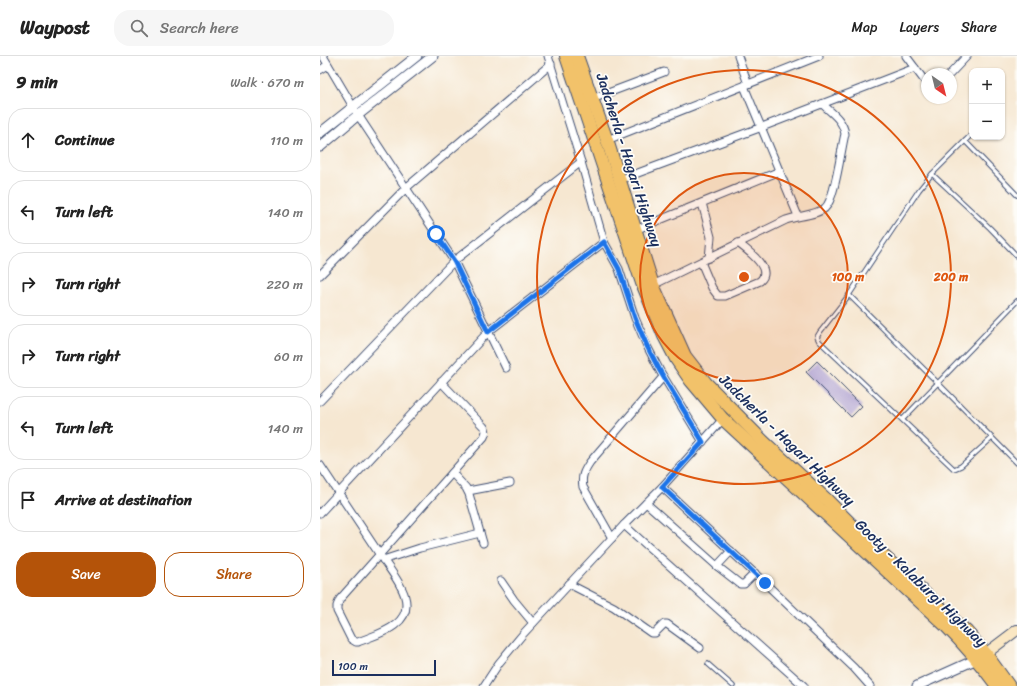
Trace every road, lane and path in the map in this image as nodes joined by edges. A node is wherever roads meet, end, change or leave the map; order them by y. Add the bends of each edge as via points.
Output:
1 (323, 56) edge
2 (417, 56) edge
3 (433, 56) edge
4 (548, 56) edge
5 (576, 56) edge
6 (738, 56) edge
7 (819, 56) edge
8 (906, 56) edge
9 (967, 56) edge
10 (551, 64) junction
11 (328, 65) junction
12 (915, 68) junction
13 (956, 68) edge
14 (320, 70) edge
15 (664, 72) dead end
16 (921, 76) edge
17 (746, 85) junction
18 (592, 100) junction
19 (822, 104) junction
20 (353, 106) junction
21 (358, 115) junction
22 (762, 127) junction
23 (320, 133) edge
24 (969, 137) edge
25 (607, 140) junction
26 (964, 141) junction
27 (320, 147) edge
28 (581, 162) junction
29 (780, 171) junction
30 (932, 174) junction
31 (619, 180) junction
32 (406, 188) junction
33 (1017, 195) edge
34 (702, 203) junction
35 (798, 216) junction
36 (635, 230) junction
37 (604, 242) junction
38 (738, 243) junction
39 (1017, 256) edge
40 (709, 258) junction
41 (454, 261) junction
42 (701, 262) junction
43 (320, 275) edge
44 (653, 285) junction
45 (850, 295) junction
46 (1017, 301) edge
47 (488, 332) junction
48 (506, 368) dead end
49 (663, 377) junction
50 (441, 382) junction
51 (938, 383) junction
52 (320, 401) edge
53 (723, 419) junction
54 (903, 419) junction
55 (992, 438) junction
56 (703, 442) junction
57 (1017, 463) edge
58 (320, 465) edge
59 (452, 473) junction
60 (510, 483) dead end
61 (662, 487) junction
62 (468, 491) junction
63 (338, 493) junction
64 (646, 503) junction
65 (320, 513) edge
66 (624, 525) junction
67 (480, 533) junction
68 (612, 538) junction
69 (483, 544) dead end
70 (731, 551) junction
71 (382, 557) junction
72 (718, 566) junction
73 (755, 573) junction
74 (501, 581) dead end
75 (569, 584) junction
76 (533, 623) junction
77 (1017, 630) edge
78 (700, 648) dead end
79 (982, 657) junction
80 (708, 664) dead end
81 (484, 686) edge
82 (733, 686) edge
83 (804, 686) edge
84 (870, 686) edge
85 (917, 686) edge
86 (997, 686) edge
87 (1009, 686) edge

1 - 11 street
2 - 20 street
3 - 21 street
4 - 10 street
5 - 18 highway, Jadcherla - Hagari Highway
5 - 53 highway, Gooty - Kalaburgi Highway via 600,154 642,283 676,359
6 - 17 street
7 - 17 street
8 - 12 street
9 - 13 street
10 - 28 street
10 - 32 street
11 - 14 street
11 - 20 street
12 - 16 street
12 - 19 street
15 - 18 street
17 - 22 street
17 - 25 street
18 - 25 highway, Jadcherla - Hagari Highway
19 - 22 street
19 - 35 street via 841,122 845,134 832,198 821,211
20 - 21 street
20 - 23 street
21 - 27 street
21 - 32 street
22 - 29 street
22 - 31 street
24 - 26 lane
25 - 31 highway, Jadcherla - Hagari Highway
26 - 30 lane
26 - 33 lane
28 - 37 street
28 - 41 street
29 - 34 street
29 - 35 street
30 - 39 lane
30 - 45 lane
31 - 36 highway, Jadcherla - Hagari Highway
32 - 41 street
32 - 43 street
34 - 36 street
34 - 40 street via 711,237
35 - 38 street
36 - 44 highway, Jadcherla - Hagari Highway
37 - 47 street
37 - 49 street via 619,269 635,318
38 - 40 street
38 - 42 street via 752,253 761,264 764,274 760,281 725,296 718,296
40 - 42 street
41 - 47 street
41 - 52 street
42 - 44 street
44 - 79 highway, Jadcherla - Hagari Highway via 685,356 706,383 876,549 967,632
45 - 51 lane
45 - 54 lane via 820,332 818,339
46 - 51 lane
47 - 48 street
47 - 50 street
49 - 56 street
49 - 68 street via 590,462 582,478 583,487
50 - 59 street via 486,431 484,437
50 - 63 street
51 - 54 lane
51 - 55 lane
53 - 56 street
53 - 79 highway, Gooty - Kalaburgi Highway
54 - 55 lane via 954,469 961,466
55 - 57 lane
56 - 61 street
58 - 63 street
59 - 62 street
59 - 71 street
60 - 62 street
61 - 64 street
61 - 70 street
62 - 67 street
63 - 65 street
63 - 71 street
64 - 66 street
64 - 72 street
66 - 68 street
66 - 83 street
67 - 69 street
67 - 71 street
68 - 75 street
70 - 72 street
70 - 73 street
71 - 71 street via 403,590 405,614 394,626 356,642 351,639 337,612 338,603
72 - 73 street via 741,585
73 - 84 street
74 - 76 street
75 - 76 street
75 - 78 street via 614,607 651,633 667,624
76 - 81 street via 499,663
77 - 79 main road
79 - 85 street
79 - 86 highway, Gooty - Kalaburgi Highway
79 - 87 highway, Jadcherla - Hagari Highway
80 - 82 lane

